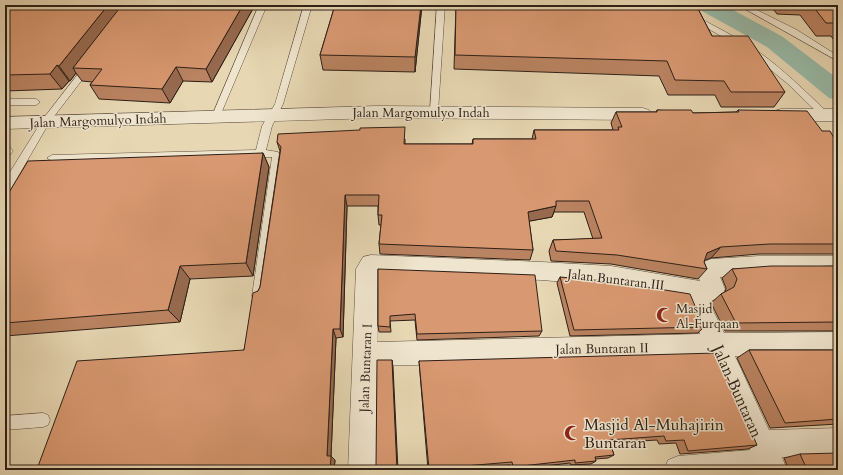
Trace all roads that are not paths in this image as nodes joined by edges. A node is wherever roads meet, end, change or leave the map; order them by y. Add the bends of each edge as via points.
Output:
1 (263, 5) edge
2 (308, 5) edge
3 (441, 5) edge
4 (670, 5) edge
5 (742, 5) edge
6 (838, 59) edge
7 (93, 60) edge
8 (5, 102) edge
9 (36, 102) dead end
10 (434, 112) junction
11 (274, 114) junction
12 (657, 114) edge
13 (769, 114) edge
14 (831, 115) edge
15 (216, 116) junction
16 (46, 121) junction
17 (5, 123) edge
18 (838, 128) edge
19 (5, 147) edge
20 (260, 153) junction
21 (5, 155) edge
22 (52, 158) dead end
23 (5, 189) edge
24 (838, 265) edge
25 (368, 267) joint
26 (692, 289) junction
27 (258, 296) edge
28 (838, 344) edge
29 (718, 345) junction
30 (365, 354) junction
31 (43, 420) dead end
32 (5, 423) edge
33 (838, 442) edge
34 (768, 459) edge
35 (362, 470) edge
36 (678, 470) edge

1 - 15 lane
2 - 11 lane
3 - 10 lane
4 - 14 lane via 753,52
5 - 6 lane
7 - 16 lane
8 - 9 lane
10 - 11 street, Jalan Margomulyo Indah
10 - 12 street, Jalan Margomulyo Indah
11 - 15 street, Jalan Margomulyo Indah
11 - 20 lane via 267,126
13 - 14 street
14 - 18 street
15 - 16 street, Jalan Margomulyo Indah
16 - 17 street, Jalan Margomulyo Indah
16 - 23 lane
19 - 21 lane via 8,151
20 - 22 lane
20 - 27 lane via 275,154 278,158
24 - 26 street, Jalan Buntaran III via 711,268 707,271 713,291
25 - 26 street, Jalan Buntaran III via 374,263 542,270 611,276
25 - 30 street, Jalan Buntaran I
26 - 29 street, Jalan Buntaran
28 - 29 street, Jalan Buntaran II
29 - 30 street, Jalan Buntaran II
29 - 34 street, Jalan Buntaran
30 - 35 street, Jalan Buntaran I
31 - 32 lane
33 - 34 street
34 - 36 street

